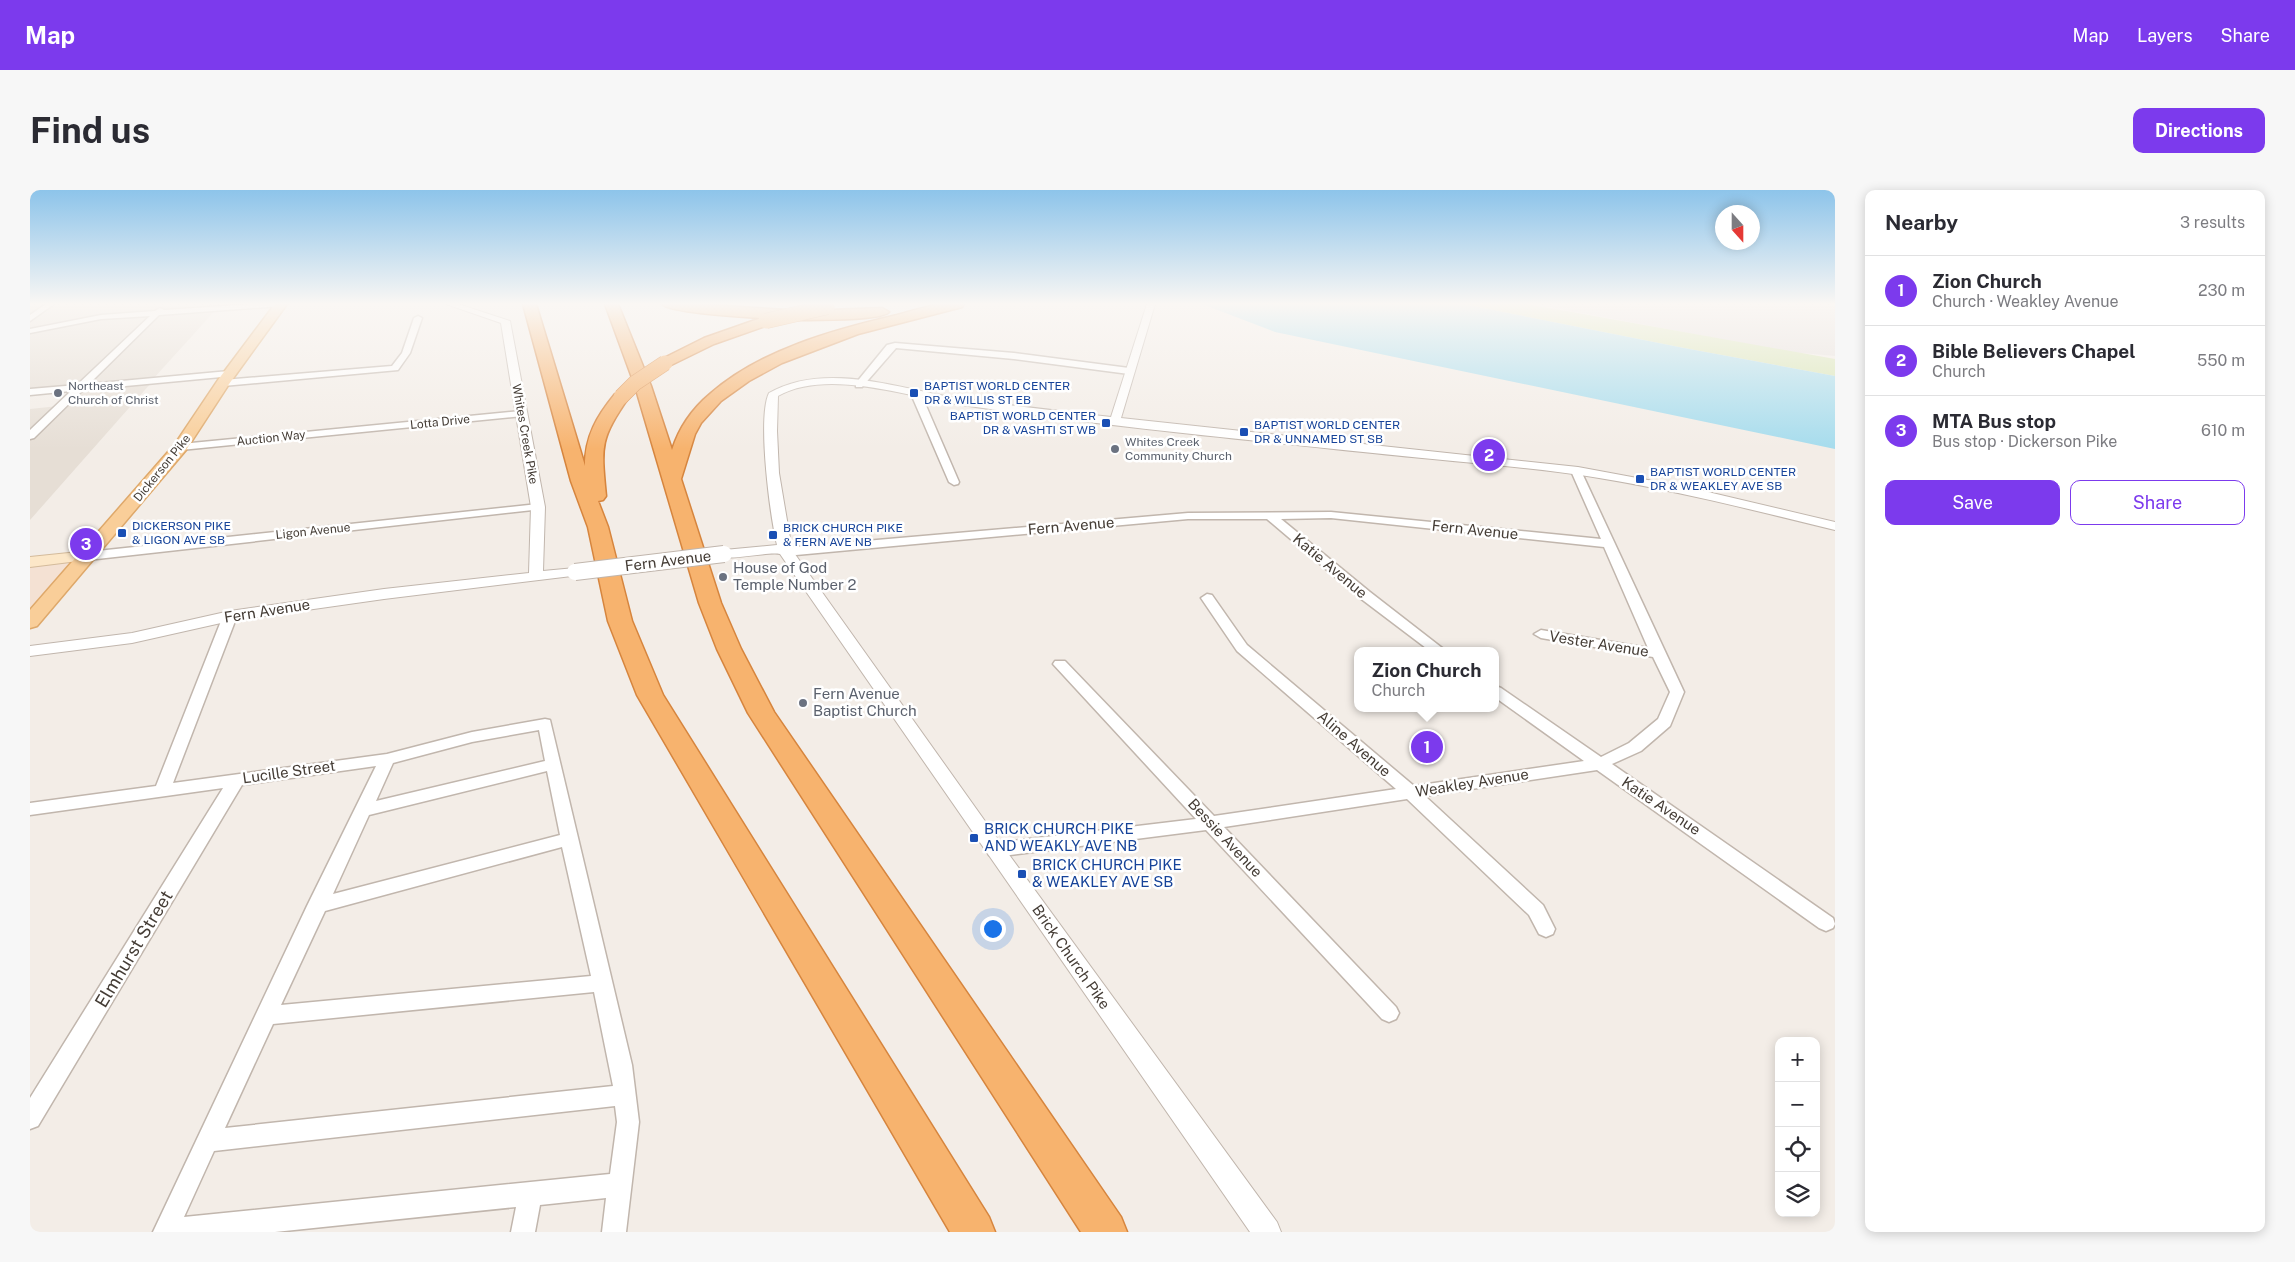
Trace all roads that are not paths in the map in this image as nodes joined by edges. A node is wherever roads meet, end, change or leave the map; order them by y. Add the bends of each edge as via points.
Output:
1 (116, 353) edge
2 (245, 353) edge
3 (406, 353) edge
4 (510, 353) edge
5 (543, 353) edge
6 (630, 353) edge
7 (687, 353) edge
8 (795, 353) edge
9 (885, 353) edge
10 (978, 353) edge
11 (1135, 353) edge
12 (1129, 371) junction
13 (226, 379) junction
14 (858, 385) junction
15 (80, 388) junction
16 (30, 392) edge
17 (916, 394) junction
18 (520, 414) junction
19 (1115, 421) junction
20 (360, 429) joint
21 (30, 436) edge
22 (181, 447) junction
23 (1576, 471) junction
24 (673, 477) junction
25 (954, 482) dead end
26 (538, 507) junction
27 (1271, 516) junction
28 (1835, 526) edge
29 (598, 527) junction
30 (1610, 544) junction
31 (784, 550) junction
32 (88, 556) junction
33 (30, 562) edge
34 (536, 576) junction
35 (1208, 598) dead end
36 (230, 616) junction
37 (30, 622) edge
38 (1541, 634) dead end
39 (1433, 647) edge
40 (30, 651) edge
41 (1658, 654) junction
42 (1060, 664) dead end
43 (1499, 693) edge
44 (387, 759) junction
45 (552, 764) junction
46 (1599, 764) junction
47 (237, 779) junction
48 (162, 790) junction
49 (1410, 792) junction
50 (30, 809) edge
51 (364, 810) junction
52 (1210, 823) junction
53 (569, 839) junction
54 (995, 850) junction
55 (316, 906) junction
56 (1826, 923) dead end
57 (1546, 929) dead end
58 (602, 983) junction
59 (1389, 1013) dead end
60 (266, 1016) junction
61 (625, 1095) junction
62 (30, 1118) edge
63 (207, 1141) junction
64 (620, 1185) junction
65 (530, 1195) junction
66 (522, 1232) edge
67 (614, 1232) edge
68 (974, 1232) edge
69 (1106, 1232) edge
70 (1267, 1232) edge

1 - 15 street
2 - 13 main road, Dickerson Pike
3 - 13 street via 394,368
4 - 18 street, Whites Creek Pike
5 - 29 highway via 580,481
6 - 24 highway via 662,453
7 - 29 highway, bridge via 635,383 607,413 598,429 592,452
8 - 24 highway via 766,364 712,401 694,421
9 - 14 street
10 - 12 street
11 - 12 street
12 - 19 street
13 - 15 street
13 - 22 main road, Dickerson Pike
14 - 17 street
14 - 31 street, Brick Church Pike via 817,380 785,386 773,395 778,526
15 - 16 street
15 - 21 street
17 - 19 street
17 - 25 street
18 - 20 street, Lotta Drive
18 - 26 street, Whites Creek Pike
19 - 23 street
20 - 22 street, Auction Way
22 - 32 main road, Dickerson Pike
23 - 28 street via 1778,511
23 - 30 street, Weakley Avenue
24 - 69 highway via 710,603 761,713
26 - 32 street, Ligon Avenue
26 - 34 street, Whites Creek Pike
27 - 30 street, Fern Avenue via 1330,515
27 - 31 street, Fern Avenue via 1188,516
27 - 39 street, Katie Avenue
29 - 68 highway via 620,621 650,695
30 - 41 street, Weakley Avenue
31 - 34 street, Fern Avenue, bridge via 772,548
31 - 54 street, Brick Church Pike
32 - 33 main road
32 - 37 main road, Dickerson Pike
34 - 36 street, Fern Avenue
35 - 49 street, Aline Avenue via 1242,648
36 - 40 street, Fern Avenue via 132,638
36 - 48 street
38 - 41 street, Vester Avenue
41 - 46 street, Weakley Avenue via 1677,692 1665,722 1635,747
42 - 52 street, Bessie Avenue
43 - 46 street, Katie Avenue
44 - 45 street, Lucille Street via 472,737 546,724
44 - 47 street, Lucille Street
44 - 51 street
45 - 51 street
45 - 53 street
46 - 49 street, Weakley Avenue
46 - 56 street, Katie Avenue
47 - 48 street, Lucille Street
47 - 62 street, Elmhurst Street
48 - 50 street, Lucille Street
49 - 52 street, Weakley Avenue
49 - 57 street, Aline Avenue via 1536,910
51 - 55 street
52 - 54 street, Weakley Avenue
52 - 59 street, Bessie Avenue
53 - 55 street
53 - 58 street
54 - 70 street, Brick Church Pike
55 - 60 street
58 - 60 street
58 - 61 street
60 - 63 street
61 - 63 street
61 - 64 street via 628,1122
63 - 65 street via 165,1231
64 - 65 street
64 - 67 street
65 - 66 street

